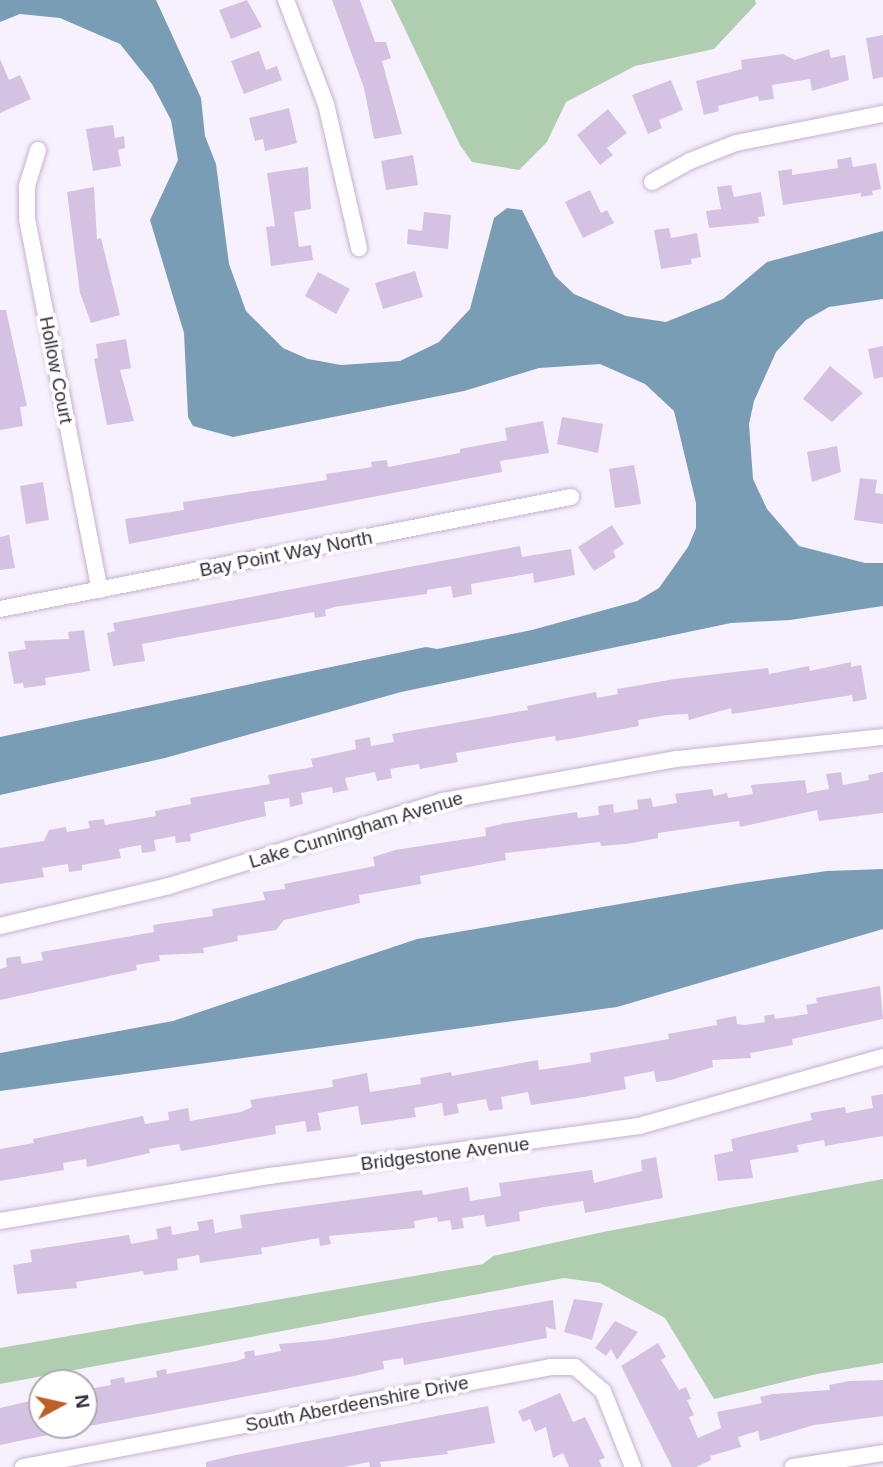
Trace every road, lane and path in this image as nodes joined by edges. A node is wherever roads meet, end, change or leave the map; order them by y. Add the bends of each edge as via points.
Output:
1 (286, 0) edge
2 (883, 114) edge
3 (38, 150) dead end
4 (652, 182) dead end
5 (359, 248) dead end
6 (571, 497) dead end
7 (100, 590) junction
8 (0, 609) edge
9 (883, 737) edge
10 (0, 926) edge
11 (883, 1057) edge
12 (0, 1221) edge
13 (883, 1453) edge
14 (23, 1467) edge
15 (633, 1467) edge
16 (793, 1467) edge

1 - 5 street via 326,104
2 - 4 street via 736,143 690,160
3 - 7 street, Hollow Court via 27,187 27,219
6 - 7 street, Bay Point Way North
7 - 8 street, Bay Point Way North
9 - 10 street, Lake Cunningham Avenue via 677,759 443,801 169,886
11 - 12 street, Bridgestone Avenue via 639,1126 230,1182
13 - 16 street
14 - 15 street, South Aberdeenshire Drive via 551,1367 575,1367 603,1391

